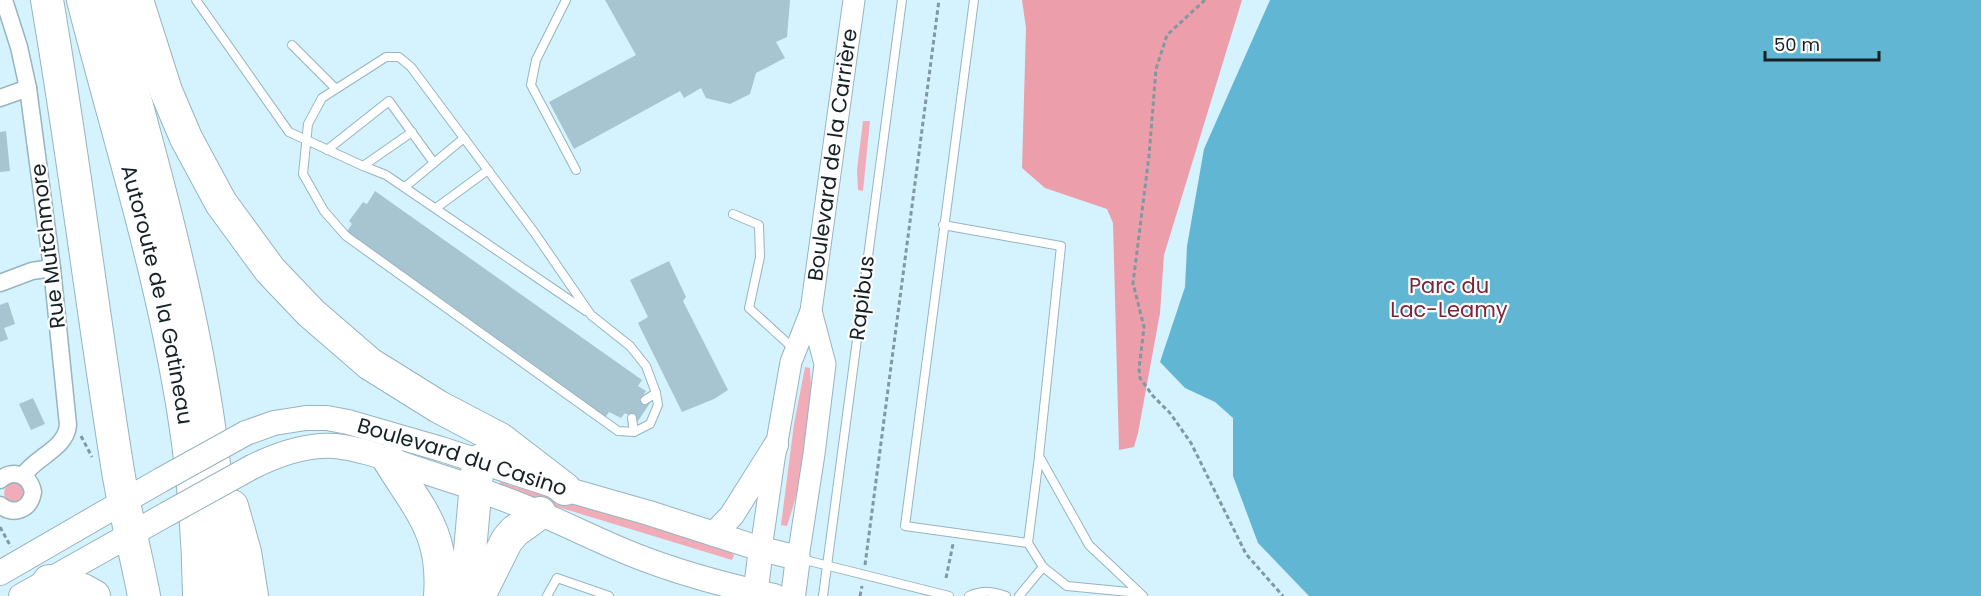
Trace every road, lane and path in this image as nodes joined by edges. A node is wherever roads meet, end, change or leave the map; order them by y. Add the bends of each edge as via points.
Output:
1 (4, 0) edge
2 (46, 0) edge
3 (83, 0) edge
4 (108, 0) edge
5 (137, 0) edge
6 (196, 0) edge
7 (566, 0) edge
8 (854, 0) edge
9 (902, 0) edge
10 (939, 0) edge
11 (974, 0) edge
12 (1204, 0) edge
13 (292, 45) dead end
14 (28, 88) junction
15 (335, 88) junction
16 (0, 98) edge
17 (412, 132) junction
18 (464, 138) junction
19 (306, 140) junction
20 (327, 150) junction
21 (434, 163) junction
22 (363, 166) junction
23 (488, 170) junction
24 (576, 170) dead end
25 (405, 188) junction
26 (436, 208) junction
27 (734, 214) dead end
28 (943, 225) junction
29 (52, 268) junction
30 (0, 283) edge
31 (811, 311) junction
32 (591, 315) junction
33 (796, 350) junction
34 (656, 393) junction
35 (645, 400) dead end
36 (632, 418) dead end
37 (68, 427) junction
38 (634, 432) junction
39 (211, 436) junction
40 (776, 445) junction
41 (1039, 456) junction
42 (389, 460) junction
43 (96, 462) dead end
44 (478, 475) junction
45 (23, 476) junction
46 (0, 480) edge
47 (565, 489) junction
48 (124, 501) junction
49 (0, 504) edge
50 (540, 513) junction
51 (0, 527) edge
52 (714, 534) junction
53 (130, 536) junction
54 (1028, 543) junction
55 (10, 545) dead end
56 (761, 549) junction
57 (952, 553) dead end
58 (798, 558) junction
59 (866, 558) dead end
60 (827, 566) junction
61 (1043, 567) junction
62 (0, 573) edge
63 (946, 578) dead end
64 (49, 581) junction
65 (709, 588) edge
66 (918, 592) edge
67 (1141, 594) edge
68 (761, 595) edge
69 (21, 596) edge
70 (94, 596) edge
71 (144, 596) edge
72 (199, 596) edge
73 (223, 596) edge
74 (252, 596) edge
75 (440, 596) edge
76 (466, 596) edge
77 (479, 596) edge
78 (547, 596) edge
79 (609, 596) edge
80 (793, 596) edge
81 (823, 596) edge
82 (949, 596) edge
83 (969, 596) edge
84 (1006, 596) edge
85 (1019, 596) edge
86 (1283, 596) edge

1 - 14 street, Rue Mutchmore
2 - 48 highway
3 - 72 highway, Autoroute de la Gatineau via 151,255 178,376 192,474
4 - 39 highway, Autoroute de la Gatineau via 185,296
5 - 47 highway via 186,138 221,203 270,270 319,321 370,364 500,439
6 - 19 lane via 289,132
7 - 24 lane via 536,60 531,85
8 - 31 street, Boulevard de la Carrière
9 - 60 lane, Rapibus
10 - 59 path
11 - 28 lane
12 - 86 path via 1167,35 1156,69 1133,283 1144,327 1140,378 1191,443 1246,554
13 - 15 lane
14 - 16 street
14 - 29 street, Rue Mutchmore
15 - 18 lane via 386,57 399,57 411,67
15 - 19 lane via 322,98 308,124
17 - 20 lane via 389,101
17 - 21 lane
17 - 22 lane
18 - 21 lane
18 - 23 lane
19 - 20 lane
19 - 38 lane via 303,174 324,212 346,236 618,431
20 - 22 lane
21 - 25 lane
22 - 25 lane
23 - 26 lane
23 - 32 lane
25 - 26 lane
26 - 32 lane
27 - 33 lane via 759,225 760,257 749,308
28 - 41 lane via 1061,246
28 - 54 lane via 905,526
29 - 30 street
29 - 37 street, Rue Mutchmore
31 - 33 street, Boulevard de la Carrière
31 - 58 street, Boulevard de la Carrière via 825,364
32 - 34 lane via 630,346 646,366
33 - 40 street, Boulevard de la Carrière
34 - 35 lane
34 - 38 lane via 658,405 650,424
36 - 38 lane
37 - 43 path via 79,430
37 - 45 street via 60,442 30,465
39 - 73 highway, Autoroute de la Gatineau
39 - 74 highway via 245,552
40 - 52 main road via 732,515
40 - 56 street, Boulevard de la Carrière
41 - 54 lane
41 - 67 lane via 1089,545
42 - 44 main road, Boulevard du Casino
42 - 53 main road, Boulevard du Casino, bridge via 321,446 286,452
42 - 75 highway via 424,513 435,538
44 - 47 main road, Boulevard du Casino
44 - 48 main road, Boulevard du Casino, bridge via 394,434 338,420 295,419 246,433
44 - 50 main road, Boulevard du Casino
44 - 76 highway
45 - 46 street via 10,474
45 - 49 street via 32,489 28,504 13,511
47 - 52 main road, Boulevard du Casino
48 - 53 highway
48 - 62 main road, Boulevard du Casino
50 - 65 main road, Boulevard du Casino
50 - 77 highway via 507,540
51 - 55 path
52 - 56 main road, Boulevard du Casino
53 - 64 main road, Boulevard du Casino
53 - 71 highway
54 - 61 lane
56 - 58 main road, Boulevard du Casino
56 - 68 main road, Boulevard de la Carrière
57 - 63 path
58 - 60 lane, Boulevard du Casino
58 - 80 main road, Boulevard de la Carrière
60 - 66 lane, Boulevard du Casino
60 - 81 lane, Rapibus
61 - 67 lane via 1067,586
61 - 85 lane
64 - 69 main road, Boulevard du Casino
64 - 70 highway
65 - 68 main road, Boulevard du Casino
66 - 82 lane, Boulevard du Casino
78 - 79 lane via 557,578
83 - 84 lane via 984,591

